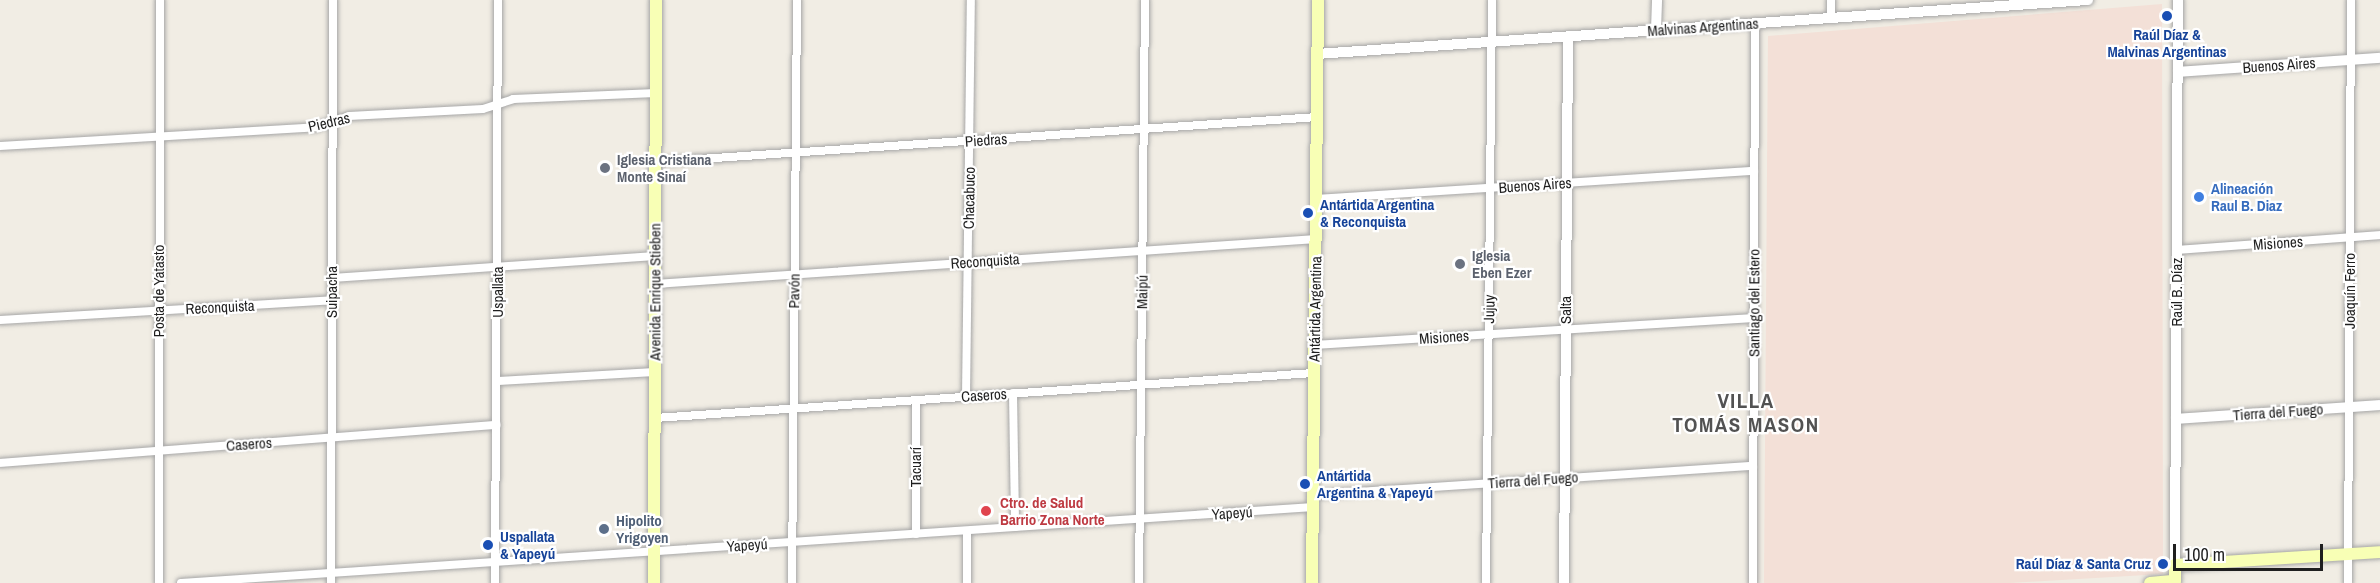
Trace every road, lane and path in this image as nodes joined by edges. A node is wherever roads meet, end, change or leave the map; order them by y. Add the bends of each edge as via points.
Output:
1 (160, 0) edge
2 (333, 0) edge
3 (498, 0) edge
4 (656, 0) edge
5 (797, 0) edge
6 (971, 0) edge
7 (1145, 0) edge
8 (1318, 0) edge
9 (1492, 0) edge
10 (1657, 0) edge
11 (1831, 0) edge
12 (2088, 0) edge
13 (2178, 0) edge
14 (2351, 0) edge
15 (2005, 3) edge
16 (1831, 18) junction
17 (1755, 24) junction
18 (1656, 30) junction
19 (1568, 37) junction
20 (1492, 42) junction
21 (1317, 54) junction
22 (2380, 58) edge
23 (2351, 60) junction
24 (2178, 72) junction
25 (656, 93) junction
26 (498, 104) junction
27 (1317, 117) junction
28 (333, 122) junction
29 (1143, 129) junction
30 (160, 137) junction
31 (969, 141) junction
32 (0, 146) edge
33 (795, 153) junction
34 (656, 162) junction
35 (1754, 171) junction
36 (1567, 183) junction
37 (1490, 188) junction
38 (1316, 199) junction
39 (2380, 235) edge
40 (1316, 238) junction
41 (2350, 238) junction
42 (1142, 250) junction
43 (2177, 250) junction
44 (655, 256) junction
45 (968, 262) junction
46 (498, 267) junction
47 (794, 274) junction
48 (332, 278) junction
49 (655, 284) junction
50 (332, 300) junction
51 (159, 311) junction
52 (1754, 318) junction
53 (0, 320) edge
54 (1566, 330) junction
55 (1489, 334) junction
56 (1314, 345) junction
57 (655, 372) junction
58 (1314, 373) junction
59 (498, 381) junction
60 (1141, 384) junction
61 (1013, 393) junction
62 (966, 397) junction
63 (916, 400) junction
64 (2380, 405) edge
65 (2349, 407) junction
66 (792, 409) junction
67 (655, 418) junction
68 (2176, 419) junction
69 (497, 425) junction
70 (332, 438) junction
71 (159, 451) junction
72 (0, 463) edge
73 (1753, 465) junction
74 (1564, 478) junction
75 (1487, 484) junction
76 (1313, 501) junction
77 (1140, 519) junction
78 (1015, 527) junction
79 (967, 531) junction
80 (916, 534) junction
81 (792, 542) junction
82 (654, 552) junction
83 (2380, 552) edge
84 (2349, 554) junction
85 (495, 562) junction
86 (2175, 565) junction
87 (331, 573) junction
88 (2175, 582) edge
89 (159, 583) edge
90 (181, 583) edge
91 (331, 583) edge
92 (495, 583) edge
93 (654, 583) edge
94 (792, 583) edge
95 (967, 583) edge
96 (1139, 583) edge
97 (1312, 583) edge
98 (1486, 583) edge
99 (1563, 583) edge
100 (1753, 583) edge
101 (2150, 583) edge
102 (2348, 583) edge

1 - 30 street, Posta de Yatasto
2 - 28 street, Suipacha
3 - 26 street, Uspallata
4 - 25 main road, Avenida Enrique Stieben
5 - 33 street, Pavón
6 - 31 street, Chacabuco
7 - 29 street, Maipú
8 - 21 main road, Antártida Argentina
9 - 20 street, Jujuy
10 - 18 street
11 - 16 street
12 - 15 street, Malvinas Argentinas
13 - 24 street, Raúl B. Díaz
14 - 23 street, Joaquín Ferro
15 - 16 street, Malvinas Argentinas
16 - 17 street, Malvinas Argentinas
17 - 18 street, Malvinas Argentinas
17 - 35 street, Santiago del Estero
18 - 19 street, Malvinas Argentinas
19 - 20 street, Malvinas Argentinas
19 - 36 street, Salta
20 - 21 street, Malvinas Argentinas
20 - 37 street, Jujuy
21 - 27 main road, Antártida Argentina
22 - 23 street, Buenos Aires
23 - 24 street, Buenos Aires
23 - 41 street, Joaquín Ferro
24 - 43 street, Raúl B. Díaz
25 - 26 street, Piedras via 513,99
25 - 34 main road, Avenida Enrique Stieben
26 - 28 street, Piedras via 483,109 349,116
26 - 46 street, Uspallata
27 - 29 street, Piedras
27 - 38 main road, Antártida Argentina
28 - 30 street, Piedras via 316,127
28 - 48 street, Suipacha
29 - 31 street, Piedras
29 - 42 street, Maipú
30 - 32 street, Piedras
30 - 51 street, Posta de Yatasto
31 - 33 street, Piedras
31 - 45 street, Chacabuco
33 - 34 street, Piedras
33 - 47 street, Pavón
34 - 44 main road, Avenida Enrique Stieben
35 - 36 street, Buenos Aires
35 - 52 street, Santiago del Estero
36 - 37 street, Buenos Aires
36 - 54 street, Salta
37 - 38 street, Buenos Aires
37 - 55 street, Jujuy
38 - 40 main road, Antártida Argentina
39 - 41 street, Misiones
40 - 42 street, Reconquista
40 - 56 main road, Antártida Argentina
41 - 43 street, Misiones
41 - 65 street, Joaquín Ferro
42 - 45 street, Reconquista
42 - 60 street, Maipú
43 - 68 street, Raúl B. Díaz
44 - 46 street
44 - 49 main road, Avenida Enrique Stieben
45 - 47 street, Reconquista
45 - 62 street, Chacabuco
46 - 48 street
46 - 59 street, Uspallata
47 - 49 street, Reconquista
47 - 66 street, Pavón
48 - 50 street, Suipacha
49 - 57 main road, Avenida Enrique Stieben
50 - 51 street, Reconquista
50 - 70 street, Suipacha
51 - 53 street, Reconquista
51 - 71 street, Posta de Yatasto
52 - 54 street, Misiones
52 - 73 street, Santiago del Estero
54 - 55 street, Misiones
54 - 74 street, Salta
55 - 56 street, Misiones
55 - 75 street, Jujuy
56 - 58 main road, Antártida Argentina
57 - 59 street
57 - 67 main road, Avenida Enrique Stieben
58 - 60 street, Caseros
58 - 76 main road, Antártida Argentina
59 - 69 street, Uspallata
60 - 61 street, Caseros
60 - 77 street, Maipú
61 - 62 street, Caseros
61 - 78 street
62 - 63 street, Caseros
63 - 66 street, Caseros
63 - 80 street, Tacuarí
64 - 65 street, Tierra del Fuego
65 - 68 street, Tierra del Fuego
65 - 84 street, Joaquín Ferro
66 - 67 street, Caseros
66 - 81 street, Pavón
67 - 82 main road, Avenida Enrique Stieben
68 - 86 street, Raúl B. Díaz
69 - 70 street, Caseros
69 - 85 street, Uspallata
70 - 71 street, Caseros
70 - 87 street, Suipacha
71 - 72 street, Caseros
71 - 89 street, Posta de Yatasto
73 - 74 street, Tierra del Fuego
73 - 100 street, Santiago del Estero
74 - 75 street, Tierra del Fuego
74 - 99 street, Salta
75 - 76 street, Tierra del Fuego
75 - 98 street, Jujuy
76 - 77 street, Yapeyú
76 - 97 main road, Antártida Argentina
77 - 78 street, Yapeyú
77 - 96 street, Maipú
78 - 79 street, Yapeyú
79 - 80 street, Yapeyú
79 - 95 street
80 - 81 street, Yapeyú
81 - 82 street, Yapeyú
81 - 94 street, Pavón
82 - 85 street, Yapeyú
82 - 93 main road, Avenida Enrique Stieben
83 - 84 main road
84 - 86 main road
84 - 102 street, Joaquín Ferro
85 - 87 street, Yapeyú
85 - 92 street, Uspallata
86 - 88 main road, Raúl B. Díaz
87 - 90 street, Yapeyú
87 - 91 street, Suipacha
88 - 101 main road

